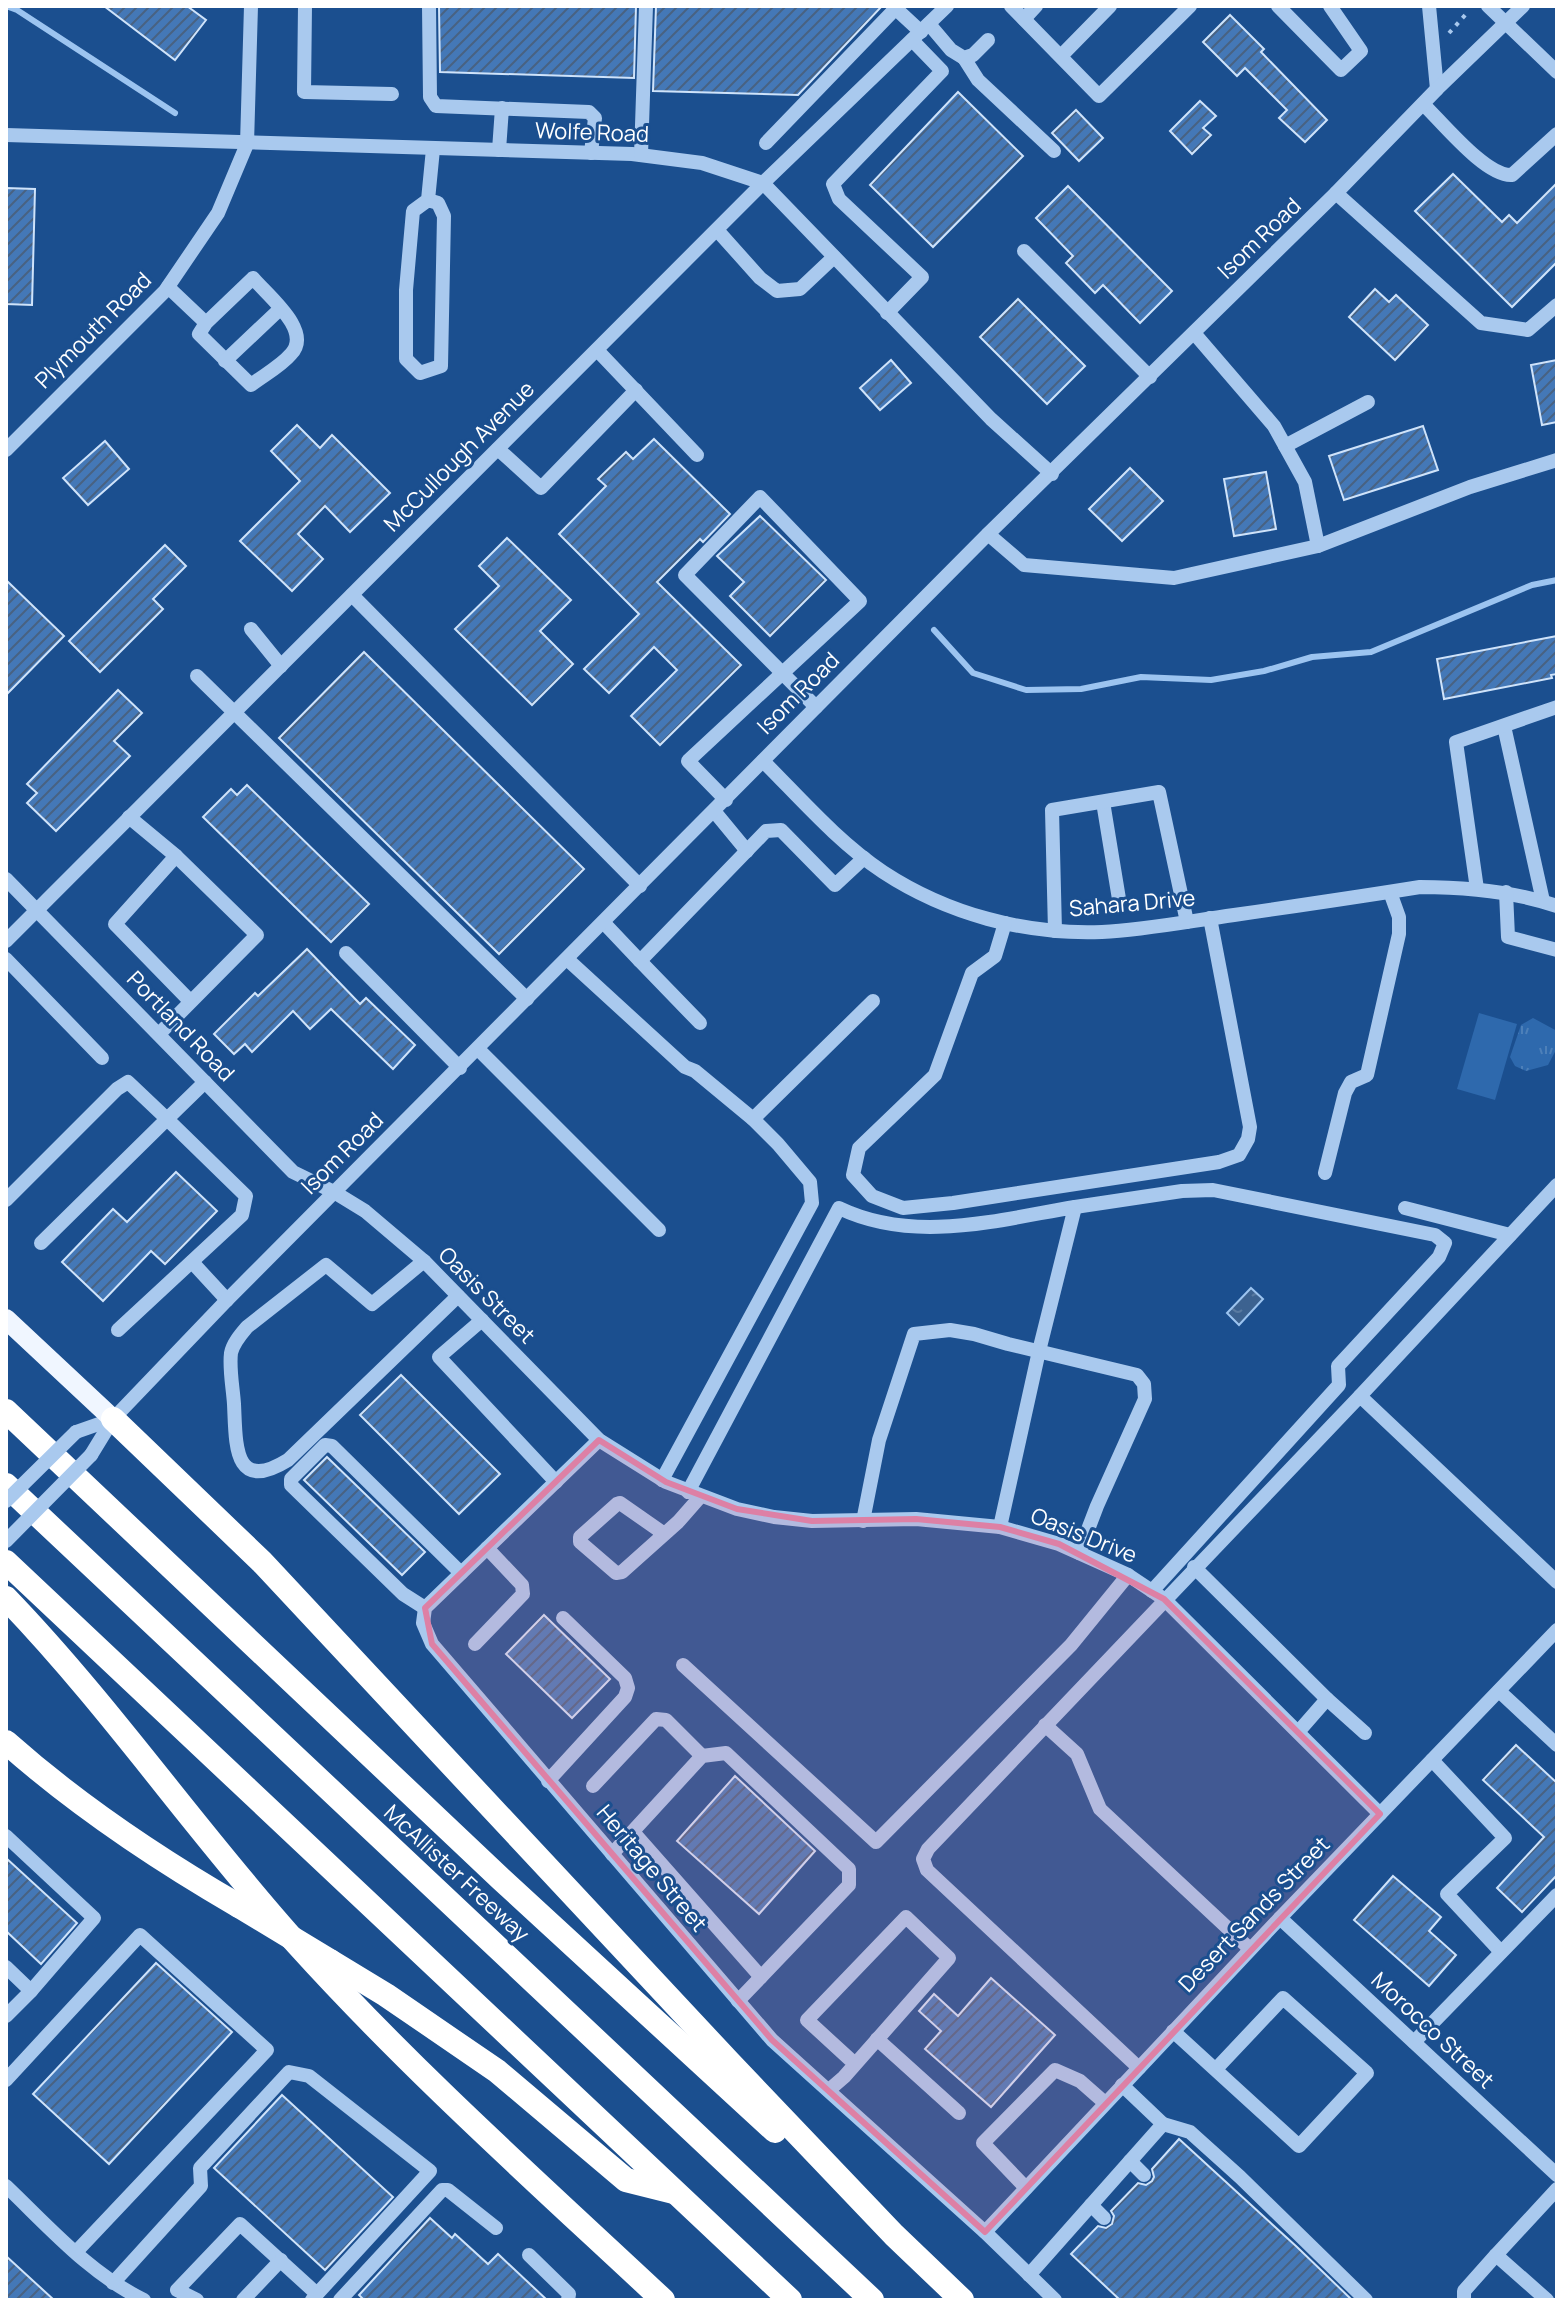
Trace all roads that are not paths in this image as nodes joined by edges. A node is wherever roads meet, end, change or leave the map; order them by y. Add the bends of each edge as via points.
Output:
1 (251, 6) edge
2 (305, 6) edge
3 (429, 6) edge
4 (646, 6) edge
5 (947, 6) edge
6 (1011, 6) edge
7 (1036, 6) edge
8 (1110, 6) edge
9 (1190, 6) edge
10 (1278, 6) edge
11 (1330, 6) edge
12 (1429, 6) edge
13 (1488, 6) edge
14 (1523, 6) edge
15 (896, 7) edge
16 (1024, 19) junction
17 (1506, 22) junction
18 (921, 32) junction
19 (988, 40) dead end
20 (1061, 56) junction
21 (964, 58) junction
22 (1557, 72) edge
23 (1437, 89) junction
24 (392, 94) dead end
25 (1423, 104) junction
26 (502, 108) junction
27 (1557, 134) edge
28 (6, 135) edge
29 (766, 143) dead end
30 (247, 144) junction
31 (433, 149) junction
32 (499, 150) junction
33 (1054, 151) dead end
34 (591, 153) junction
35 (641, 155) junction
36 (763, 183) junction
37 (1336, 193) junction
38 (428, 200) junction
39 (717, 230) junction
40 (1024, 251) dead end
41 (834, 257) junction
42 (168, 287) junction
43 (1557, 305) edge
44 (280, 309) junction
45 (887, 313) junction
46 (206, 323) junction
47 (1194, 333) junction
48 (597, 350) junction
49 (225, 361) junction
50 (1150, 377) junction
51 (636, 390) junction
52 (1368, 402) dead end
53 (1285, 446) junction
54 (498, 449) junction
55 (6, 450) edge
56 (697, 455) dead end
57 (1557, 460) edge
58 (1052, 474) junction
59 (988, 534) junction
60 (1318, 546) junction
61 (352, 595) junction
62 (251, 629) dead end
63 (281, 666) junction
64 (782, 673) junction
65 (197, 676) dead end
66 (816, 707) junction
67 (1557, 707) edge
68 (235, 712) junction
69 (1504, 726) junction
70 (763, 761) junction
71 (726, 800) junction
72 (1103, 802) junction
73 (714, 811) junction
74 (129, 817) junction
75 (747, 851) junction
76 (176, 856) junction
77 (864, 858) junction
78 (6, 879) edge
79 (640, 886) junction
80 (1477, 889) junction
81 (1390, 892) junction
82 (1506, 892) junction
83 (1119, 899) dead end
84 (1550, 904) edge
85 (37, 910) junction
86 (1210, 918) junction
87 (1187, 922) junction
88 (604, 923) junction
89 (1005, 923) junction
90 (1055, 931) junction
91 (6, 941) edge
92 (1557, 950) edge
93 (346, 953) dead end
94 (6, 959) edge
95 (567, 959) junction
96 (640, 961) junction
97 (527, 999) junction
98 (190, 1001) junction
99 (873, 1001) dead end
100 (700, 1023) dead end
101 (159, 1034) junction
102 (478, 1049) junction
103 (102, 1058) dead end
104 (460, 1068) junction
105 (205, 1082) junction
106 (167, 1119) junction
107 (753, 1119) junction
108 (1325, 1173) dead end
109 (1557, 1185) edge
110 (334, 1192) junction
111 (6, 1200) edge
112 (1075, 1207) junction
113 (1405, 1208) dead end
114 (659, 1230) dead end
115 (1510, 1235) junction
116 (41, 1243) dead end
117 (424, 1261) junction
118 (192, 1262) junction
119 (458, 1296) junction
120 (227, 1300) junction
121 (6, 1319) edge
122 (482, 1320) junction
123 (118, 1330) dead end
124 (1039, 1351) junction
125 (1360, 1396) junction
126 (6, 1411) edge
127 (113, 1419) junction
128 (599, 1440) junction
129 (662, 1480) junction
130 (556, 1482) junction
131 (6, 1485) edge
132 (694, 1494) junction
133 (6, 1501) edge
134 (863, 1521) junction
135 (1000, 1527) junction
136 (663, 1533) junction
137 (6, 1541) edge
138 (487, 1548) junction
139 (1079, 1553) junction
140 (6, 1562) edge
141 (1194, 1567) junction
142 (461, 1573) junction
143 (1128, 1575) junction
144 (1557, 1582) edge
145 (1158, 1595) junction
146 (6, 1598) edge
147 (425, 1608) junction
148 (563, 1618) dead end
149 (1557, 1630) edge
150 (475, 1644) dead end
151 (683, 1665) dead end
152 (1499, 1691) junction
153 (1327, 1699) junction
154 (1045, 1725) junction
155 (1299, 1731) junction
156 (1365, 1733) dead end
157 (6, 1742) edge
158 (1557, 1745) edge
159 (702, 1756) junction
160 (1432, 1760) junction
161 (548, 1781) junction
162 (593, 1786) dead end
163 (1380, 1814) junction
164 (633, 1832) junction
165 (6, 1836) edge
166 (612, 1854) junction
167 (1557, 1895) edge
168 (1280, 1918) junction
169 (1250, 1949) junction
170 (1501, 1952) junction
171 (6, 1967) edge
172 (761, 1977) junction
173 (31, 1991) junction
174 (738, 2001) junction
175 (6, 2016) edge
176 (1173, 2031) junction
177 (877, 2039) junction
178 (1414, 2042) junction
179 (855, 2064) junction
180 (1139, 2068) junction
181 (1216, 2069) junction
182 (6, 2080) edge
183 (1122, 2085) junction
184 (829, 2090) junction
185 (1105, 2103) junction
186 (959, 2113) dead end
187 (1163, 2124) junction
188 (1130, 2161) junction
189 (1144, 2175) dead end
190 (1557, 2175) edge
191 (6, 2186) edge
192 (1026, 2188) junction
193 (1557, 2189) edge
194 (676, 2193) junction
195 (1091, 2205) junction
196 (1104, 2218) dead end
197 (496, 2228) dead end
198 (985, 2232) junction
199 (894, 2235) junction
200 (76, 2252) junction
201 (529, 2255) dead end
202 (1496, 2255) junction
203 (281, 2260) junction
204 (1029, 2275) junction
205 (113, 2283) junction
206 (314, 2297) edge
207 (144, 2300) edge
208 (197, 2300) edge
209 (243, 2300) edge
210 (340, 2300) edge
211 (568, 2300) edge
212 (663, 2300) edge
213 (790, 2300) edge
214 (872, 2300) edge
215 (962, 2300) edge
216 (1055, 2300) edge
217 (1366, 2300) edge
218 (1464, 2300) edge
219 (1547, 2300) edge

1 - 30 street, Plymouth Road
2 - 24 street via 304,92
3 - 26 street via 430,97 436,106
4 - 35 street
5 - 18 street, McCullough Avenue
6 - 16 street
7 - 16 street
8 - 20 street
9 - 20 street via 1099,96
10 - 11 street via 1341,70 1361,51
12 - 23 street
13 - 17 street
14 - 17 street, Isom Road
15 - 18 street
15 - 29 street
16 - 20 street
17 - 22 street
17 - 23 street, Isom Road
18 - 21 street
18 - 36 street, McCullough Avenue
18 - 45 street via 942,71 833,184 839,199 922,277
19 - 21 street
21 - 33 street via 978,80
23 - 25 street, Isom Road
25 - 27 street via 1504,175 1512,175
25 - 37 street, Isom Road
26 - 32 street
26 - 34 street via 589,112 595,118
28 - 30 street, Wolfe Road
30 - 31 street, Wolfe Road
30 - 42 street, Plymouth Road via 218,213
31 - 32 street, Wolfe Road
31 - 38 street
32 - 34 street, Wolfe Road
34 - 35 street, Wolfe Road
35 - 36 street, Wolfe Road via 702,163
36 - 39 street, McCullough Avenue
36 - 41 street, Wolfe Road
37 - 43 street via 1481,323 1528,330
37 - 47 street, Isom Road
38 - 38 street via 413,211 406,290 406,359 420,373 441,366 444,216 438,203
39 - 41 street via 777,291 800,289
39 - 48 street, McCullough Avenue
40 - 50 street
41 - 45 street, Wolfe Road
42 - 46 street
42 - 55 street, Plymouth Road
44 - 46 street via 253,278
44 - 49 street
44 - 49 street via 297,328 293,353 251,385
45 - 58 street, Wolfe Road
46 - 49 street via 199,334
47 - 50 street, Isom Road
47 - 53 street
48 - 51 street
48 - 54 street, McCullough Avenue
50 - 58 street, Isom Road
51 - 54 street via 541,488
51 - 56 street
52 - 53 street
53 - 60 street via 1305,482
54 - 61 street, McCullough Avenue
57 - 60 street via 1470,487
58 - 59 street, Isom Road
59 - 60 street via 1024,565 1174,578
59 - 66 street, Isom Road
61 - 63 street, McCullough Avenue
61 - 79 street
62 - 63 street
63 - 68 street, McCullough Avenue
64 - 64 street via 685,575 760,497 860,601
64 - 66 street
64 - 71 street via 688,761
65 - 68 street
66 - 70 street, Isom Road
67 - 69 street
68 - 74 street, McCullough Avenue
68 - 97 street
69 - 80 street via 1456,742
69 - 84 street
70 - 71 street, Isom Road
70 - 77 street, Sahara Drive
71 - 73 street, Isom Road
72 - 83 street
72 - 87 street via 1159,792
72 - 90 street via 1052,810
73 - 75 street
73 - 79 street, Isom Road
74 - 76 street
74 - 85 street, McCullough Avenue
75 - 77 street via 766,831 781,830 835,885
75 - 96 street
76 - 98 street via 115,924
76 - 98 street via 257,935
77 - 89 street, Sahara Drive via 928,897
78 - 85 street, Portland Road
79 - 88 street, Isom Road
80 - 81 street, Sahara Drive
80 - 82 street, Sahara Drive
81 - 86 street, Sahara Drive
81 - 108 street via 1399,917 1393,963 1367,1075 1351,1082 1345,1093
82 - 84 street, Sahara Drive
82 - 92 street via 1508,937
85 - 91 street, McCullough Avenue
85 - 101 street, Portland Road
86 - 87 street, Sahara Drive
86 - 89 street via 1250,1127 1239,1155 953,1203 903,1208 872,1196 853,1175 859,1148 935,1075 972,973 995,956
87 - 90 street, Sahara Drive via 1102,932
88 - 95 street, Isom Road
88 - 96 street
89 - 90 street, Sahara Drive
93 - 104 street
94 - 103 street
95 - 97 street, Isom Road
95 - 107 street via 685,1067
96 - 100 street
97 - 102 street, Isom Road
98 - 101 street
99 - 107 street
101 - 105 street, Portland Road
102 - 104 street, Isom Road
102 - 114 street
104 - 110 street, Isom Road
105 - 106 street
105 - 110 street, Portland Road via 293,1172
106 - 111 street via 128,1082
106 - 116 street
106 - 118 street via 246,1196 242,1215
107 - 129 street via 810,1182 812,1203
109 - 115 street
110 - 117 street, Oasis Street
110 - 120 street, Isom Road
112 - 124 street
112 - 132 street via 920,1229 864,1221 839,1208
112 - 145 street via 1213,1190 1435,1235 1445,1243 1439,1257 1338,1366 1339,1385
113 - 115 street
115 - 125 street
117 - 119 street, Oasis Street
117 - 119 street via 372,1304 326,1265 247,1327 231,1352 240,1463 249,1471 263,1472 296,1453
118 - 120 street
118 - 123 street
119 - 122 street, Oasis Street
120 - 127 street, Isom Road
121 - 127 main road
122 - 128 street, Oasis Street
122 - 130 street via 439,1357
124 - 134 street via 950,1330 914,1334 879,1440
124 - 135 street
124 - 139 street via 1137,1375 1144,1384 1145,1399
125 - 141 street
125 - 144 street
126 - 199 highway via 573,1947
127 - 133 street, Isom Road, bridge via 76,1432
127 - 137 street, Isom Road, bridge via 91,1455
127 - 199 highway via 262,1562
128 - 129 street, Oasis Drive
128 - 130 street
129 - 132 street, Oasis Drive
130 - 138 street
131 - 214 highway, McAllister Freeway
132 - 134 street, Oasis Drive via 774,1517
132 - 136 street via 678,1522
134 - 135 street, Oasis Drive via 916,1519
135 - 139 street, Oasis Drive
136 - 136 street via 616,1573 580,1542 620,1503
138 - 142 street
138 - 150 street via 522,1585 523,1594
139 - 143 street, Oasis Drive
140 - 194 highway
141 - 145 street
141 - 153 street
142 - 147 street
142 - 147 street via 332,1446 325,1445 291,1485 403,1594
143 - 145 street, Oasis Drive
143 - 151 street via 1071,1645 876,1842
145 - 154 street
145 - 155 street, Oasis Drive
146 - 212 highway via 250,1891 338,1988
147 - 161 street, Heritage Street via 423,1623 432,1644
148 - 161 street via 625,1678 628,1688
149 - 152 street, Desert Sands Street
152 - 158 street
152 - 160 street, Desert Sands Street
153 - 155 street
153 - 156 street
154 - 169 street via 1077,1754 1100,1809
154 - 180 street via 923,1859 927,1870
155 - 163 street, Oasis Drive
157 - 194 highway, bridge via 102,1820 497,2071 626,2180
159 - 162 street via 666,1720 656,1719
159 - 164 street
159 - 172 street via 726,1753 849,1869 849,1885
160 - 163 street, Desert Sands Street
160 - 170 street via 1505,1838 1447,1894
161 - 166 street, Heritage Street
163 - 168 street, Desert Sands Street
164 - 166 street
164 - 172 street
165 - 173 street via 94,1918
166 - 174 street, Heritage Street
167 - 170 street
168 - 169 street, Desert Sands Street
168 - 178 street, Morocco Street
169 - 176 street, Desert Sands Street
170 - 178 street
171 - 173 street
172 - 174 street
173 - 175 street
174 - 184 street, Heritage Street via 772,2040
176 - 180 street, Desert Sands Street
176 - 181 street
177 - 179 street
177 - 179 street via 949,1958 906,1917 807,2020
177 - 186 street
178 - 190 street, Morocco Street
179 - 184 street
180 - 183 street, Desert Sands Street
181 - 181 street via 1299,2146 1367,2073 1283,1998
182 - 200 street via 140,1935 267,2050
183 - 185 street, Desert Sands Street
183 - 187 street
184 - 198 street, Heritage Street
185 - 192 street, Desert Sands Street
185 - 192 street via 1080,2081 1055,2070 983,2143
187 - 188 street
187 - 217 street via 1190,2132
188 - 189 street
188 - 195 street
191 - 200 street
192 - 198 street, Desert Sands Street
193 - 202 street
194 - 213 highway
195 - 196 street
195 - 204 street
197 - 210 street via 442,2190
198 - 204 street, Heritage Street
199 - 215 highway
200 - 205 street
201 - 211 street via 569,2294
202 - 218 street via 1464,2291
202 - 219 street
203 - 206 street
203 - 208 street via 240,2224 177,2290
203 - 209 street
204 - 216 street, Heritage Street
205 - 206 street via 201,2186 200,2168 289,2072 309,2076 430,2171
205 - 207 street

